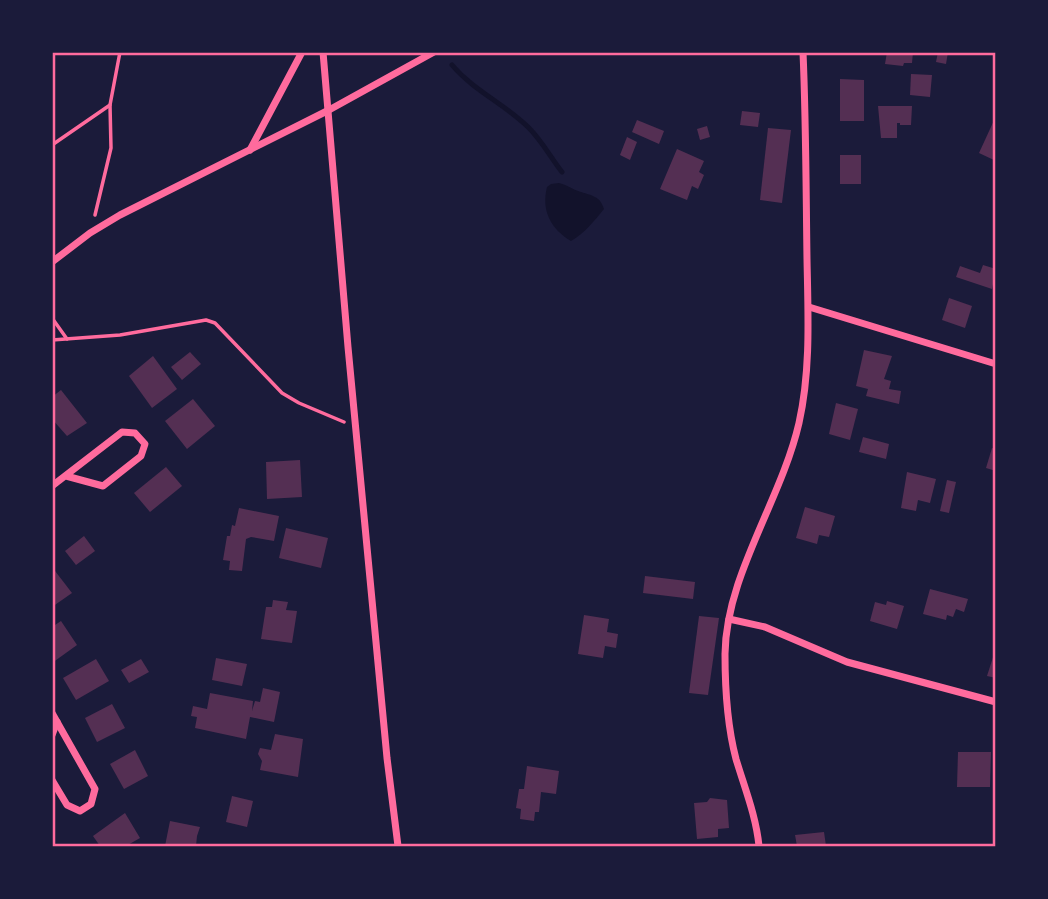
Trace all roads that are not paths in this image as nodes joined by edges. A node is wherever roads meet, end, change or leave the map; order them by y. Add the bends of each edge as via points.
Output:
1 (302, 52) edge
2 (323, 52) edge
3 (434, 52) edge
4 (803, 52) edge
5 (329, 110) junction
6 (250, 150) junction
7 (52, 262) edge
8 (809, 307) junction
9 (996, 364) edge
10 (66, 476) junction
11 (52, 486) edge
12 (729, 619) junction
13 (996, 702) edge
14 (52, 713) edge
15 (57, 722) junction
16 (52, 735) edge
17 (52, 780) edge
18 (398, 846) edge
19 (759, 846) edge

1 - 6 street
2 - 5 street
3 - 5 street
4 - 8 street
5 - 6 street
5 - 18 street
6 - 7 street via 149,199
8 - 9 street
8 - 12 street via 799,423 774,499 731,602
10 - 10 street via 122,432 135,433 145,444 141,456 103,486
10 - 11 street
12 - 13 street via 765,627 847,662
12 - 19 street via 725,652 729,728
14 - 15 street
15 - 16 street
15 - 17 street via 95,789 91,804 80,811 67,805

